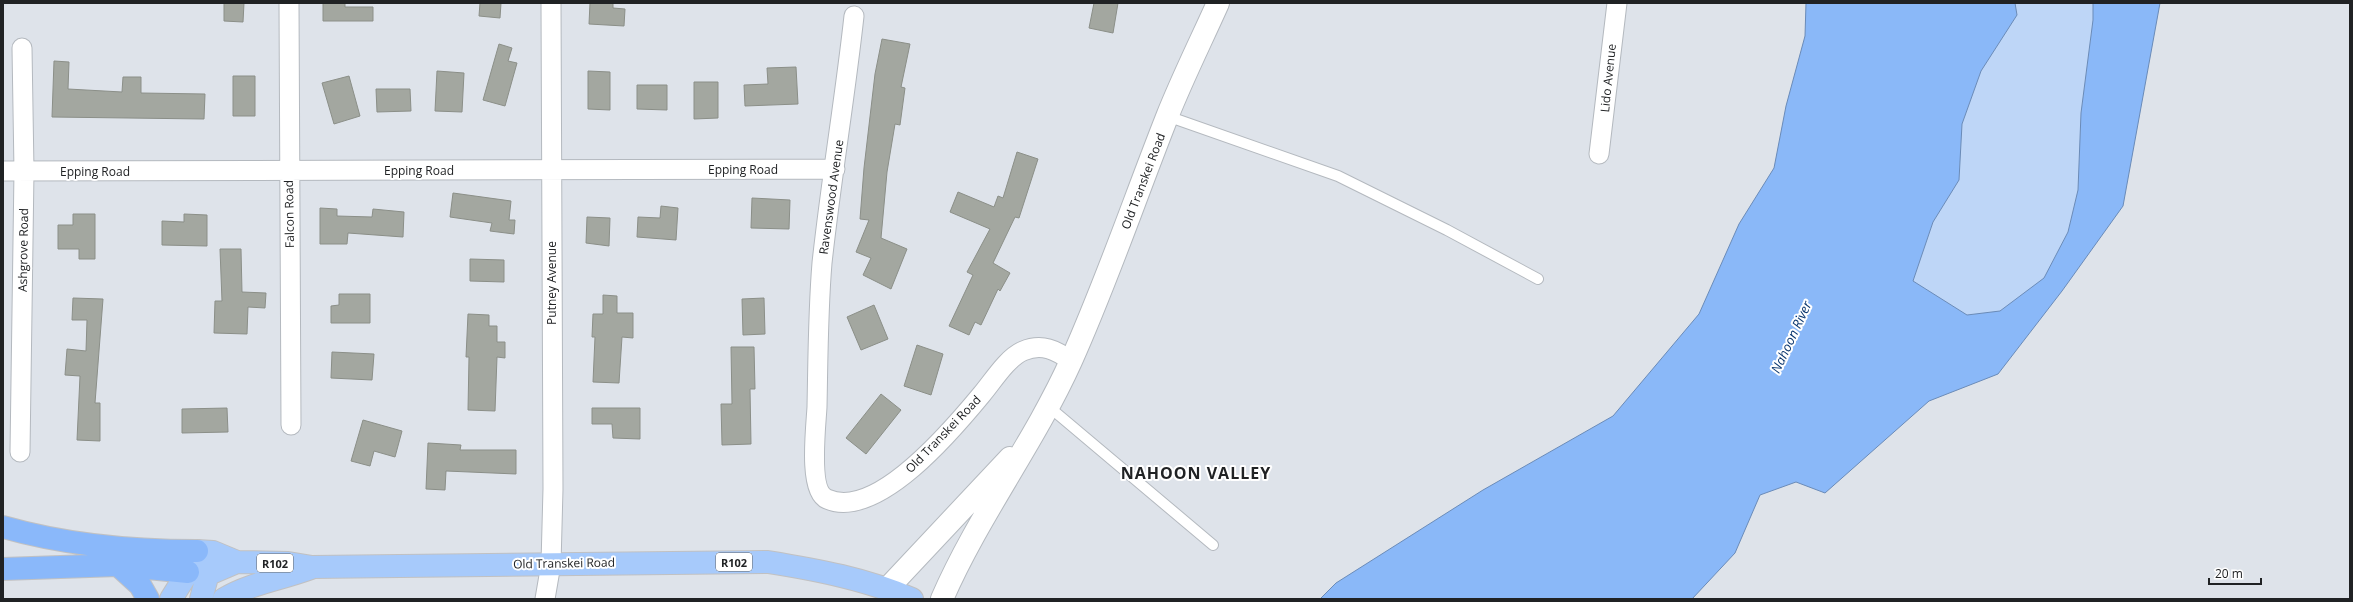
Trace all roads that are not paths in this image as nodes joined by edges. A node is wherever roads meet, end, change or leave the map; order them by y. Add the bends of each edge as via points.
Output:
1 (289, 3) edge
2 (551, 3) edge
3 (1218, 3) edge
4 (1617, 3) edge
5 (854, 16) dead end
6 (22, 48) dead end
7 (1167, 116) junction
8 (1599, 154) dead end
9 (835, 169) junction
10 (551, 170) junction
11 (3, 171) edge
12 (24, 171) junction
13 (288, 171) junction
14 (1538, 279) dead end
15 (1071, 361) junction
16 (817, 380) joint
17 (1048, 406) junction
18 (291, 425) dead end
19 (1032, 434) junction
20 (20, 452) dead end
21 (3, 527) edge
22 (1213, 545) dead end
23 (205, 552) junction
24 (236, 562) junction
25 (551, 564) junction
26 (118, 565) junction
27 (312, 567) junction
28 (3, 570) edge
29 (198, 573) junction
30 (888, 588) junction
31 (148, 599) edge
32 (171, 599) edge
33 (201, 599) edge
34 (224, 599) edge
35 (545, 599) edge
36 (912, 599) edge
37 (942, 599) edge

1 - 13 street, Falcon Road
2 - 10 street, Putney Avenue
3 - 7 main road, Old Transkei Road
4 - 8 street, Lido Avenue
5 - 9 street, Ravenswood Avenue
6 - 12 street, Ashgrove Road
7 - 14 lane via 1338,176
7 - 15 main road, Old Transkei Road via 1121,240
9 - 10 street, Epping Road
9 - 16 street, Ravenswood Avenue via 822,263
10 - 13 street, Epping Road
10 - 25 street, Putney Avenue
11 - 12 street, Epping Road
12 - 13 street, Epping Road
12 - 20 street, Ashgrove Road
13 - 18 street, Falcon Road
15 - 16 street, Old Transkei Road via 1060,353 1043,347 1018,354 915,466 868,497 846,503 823,497 816,484
15 - 17 main road, Old Transkei Road
17 - 19 main road, Old Transkei Road
17 - 22 lane
19 - 30 main road, Old Transkei Road
19 - 37 main road, Old Transkei Road via 972,539
21 - 23 highway via 66,542 104,547
23 - 24 main road, Old Transkei Road / R102
23 - 29 main road
24 - 27 main road, Old Transkei Road / R102 via 288,563
24 - 29 main road, Old Transkei Road / R102
25 - 27 main road, Old Transkei Road / R102
25 - 30 main road, Old Transkei Road / R102 via 768,562 837,574
25 - 35 street, Putney Avenue
26 - 28 highway
26 - 29 highway
26 - 31 highway via 140,585
27 - 34 main road via 280,580 248,586
29 - 32 main road
29 - 33 main road
30 - 36 main road, Old Transkei Road / R102

